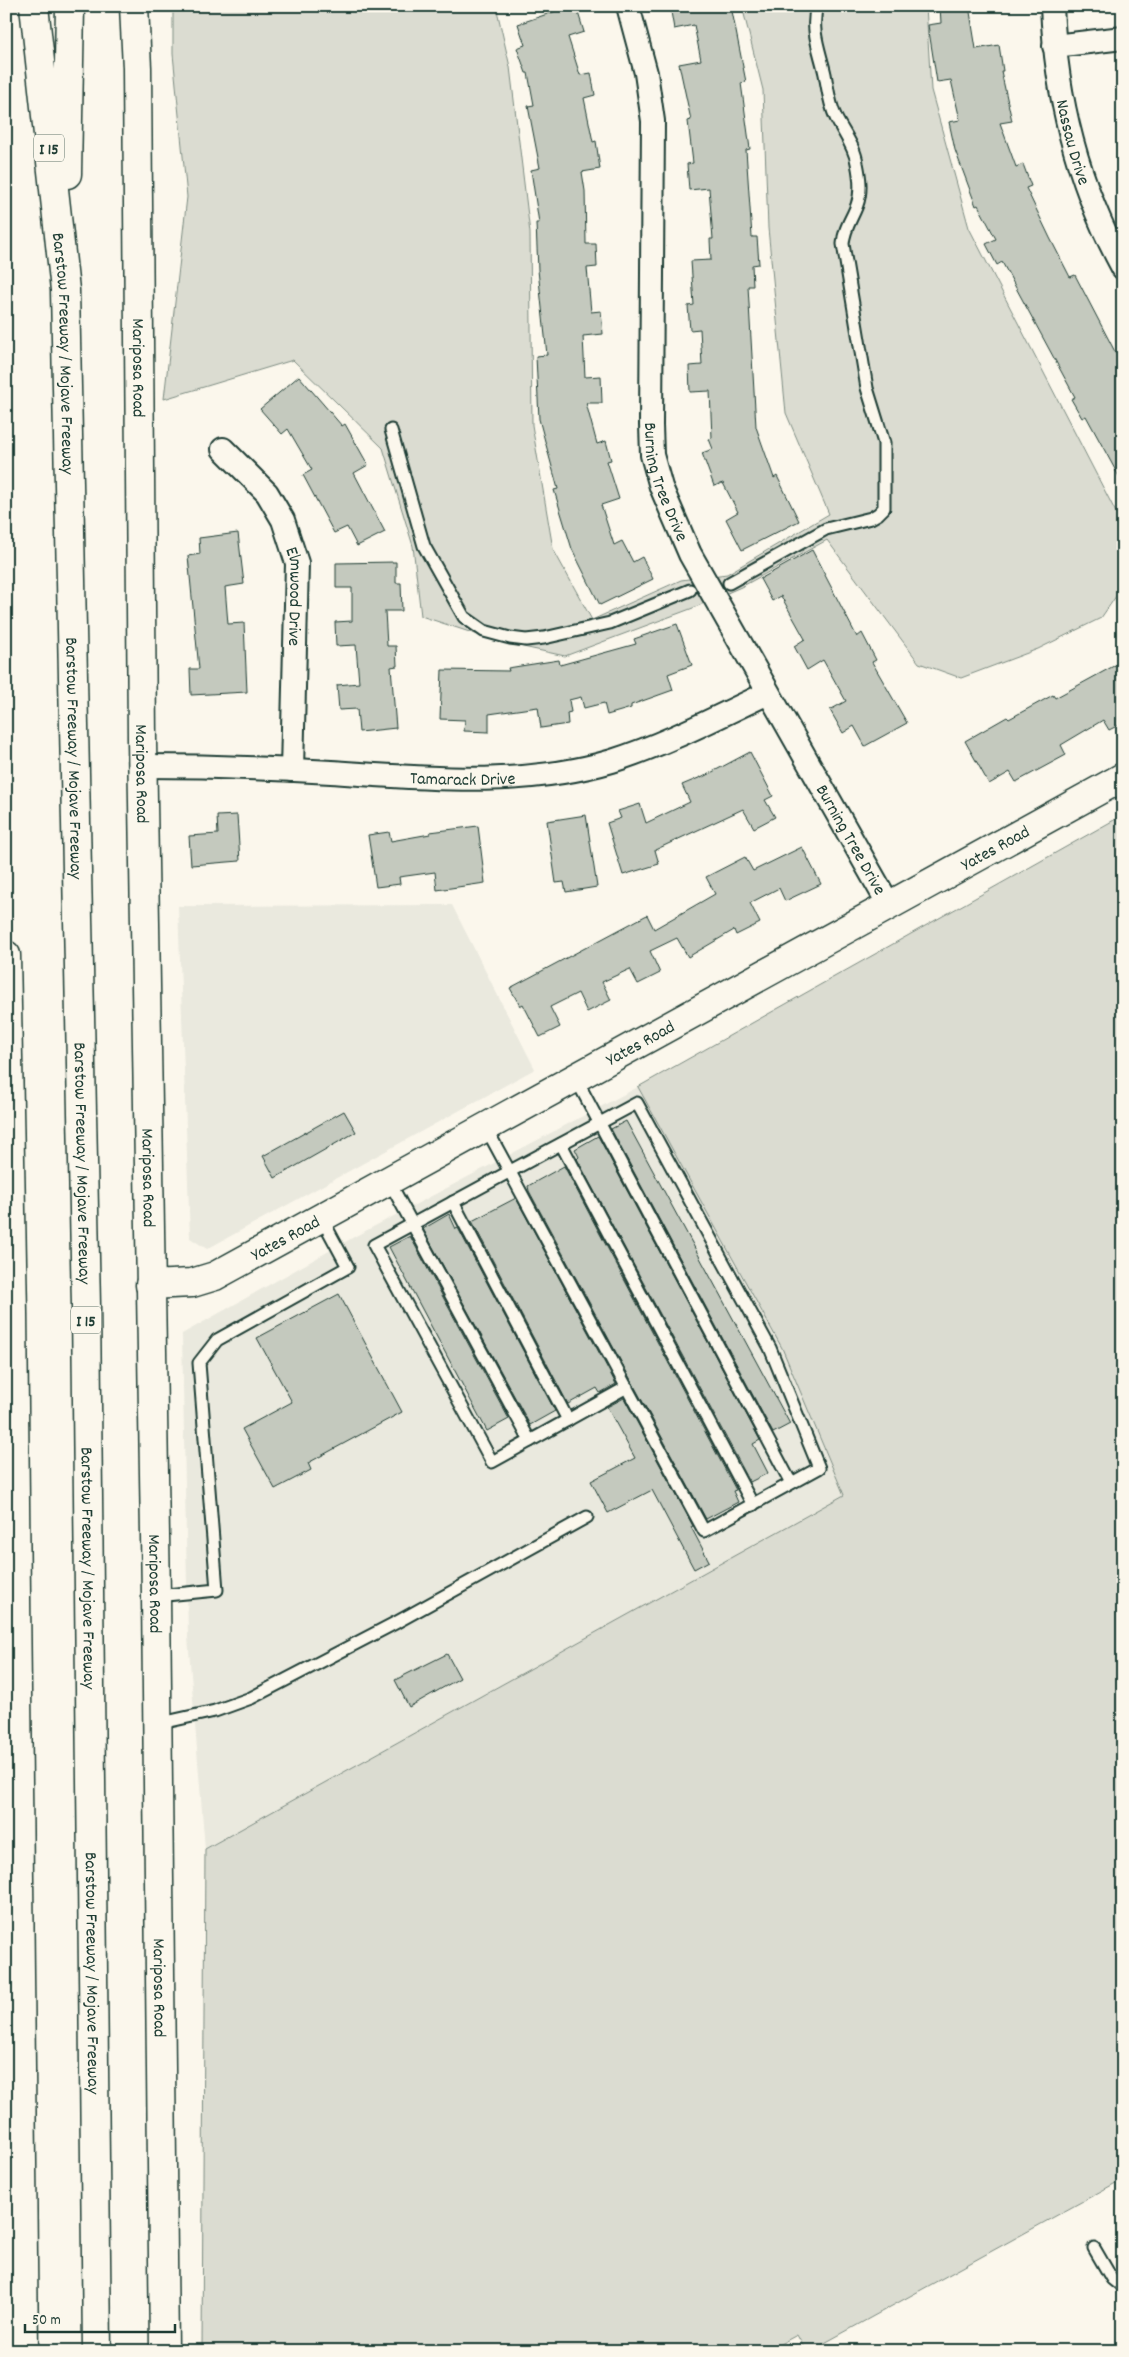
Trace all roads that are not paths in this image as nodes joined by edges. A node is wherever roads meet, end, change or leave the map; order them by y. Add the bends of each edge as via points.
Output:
1 (34, 6) edge
2 (70, 6) edge
3 (134, 6) edge
4 (628, 6) edge
5 (817, 6) edge
6 (1052, 6) edge
7 (1123, 38) edge
8 (1054, 46) junction
9 (1123, 268) edge
10 (65, 290) junction
11 (391, 430) dead end
12 (223, 450) dead end
13 (729, 582) dead end
14 (690, 590) dead end
15 (768, 693) junction
16 (142, 766) junction
17 (292, 770) junction
18 (1123, 777) edge
19 (888, 905) junction
20 (6, 956) edge
21 (575, 1076) junction
22 (600, 1123) junction
23 (485, 1126) junction
24 (561, 1144) junction
25 (510, 1172) junction
26 (389, 1180) junction
27 (453, 1202) junction
28 (321, 1217) junction
29 (413, 1224) junction
30 (150, 1285) junction
31 (627, 1387) junction
32 (568, 1420) junction
33 (530, 1441) junction
34 (791, 1483) junction
35 (752, 1505) junction
36 (587, 1517) dead end
37 (156, 1596) junction
38 (157, 1724) junction
39 (1094, 2248) dead end
40 (1123, 2288) edge
41 (24, 2351) edge
42 (97, 2351) edge
43 (164, 2351) edge

1 - 10 main road, Barstow Freeway / Mojave Freeway / I 15
2 - 10 main road
3 - 16 main road, Mariposa Road
4 - 15 street, Burning Tree Drive via 646,73 653,121 652,454 661,487 678,527
5 - 13 lane via 814,24 816,47 825,73 828,101 857,160 860,190 844,231 843,244 867,388 884,443 884,508 871,518 826,529
6 - 8 street, Nassau Drive
7 - 8 street
8 - 9 street, Nassau Drive via 1072,146 1083,183
10 - 42 main road, Barstow Freeway / Mojave Freeway / I 15 via 86,1306
11 - 14 lane via 424,546 464,617 484,631 526,640 544,638 610,623
12 - 17 street, Elmwood Drive via 267,493 283,520 297,564
15 - 17 street, Tamarack Drive via 674,738 611,761 541,775 458,781
15 - 19 street, Burning Tree Drive
16 - 17 street, Tamarack Drive
16 - 30 main road, Mariposa Road
18 - 19 main road, Yates Road
19 - 21 main road, Yates Road
20 - 41 main road
21 - 22 lane
21 - 23 main road, Yates Road
22 - 24 lane
22 - 34 lane
22 - 34 lane via 637,1103 770,1348 819,1468
23 - 25 lane
23 - 26 main road, Yates Road
24 - 25 lane
24 - 35 lane
25 - 27 lane
25 - 31 lane
26 - 28 main road, Yates Road
26 - 29 lane
27 - 29 lane
27 - 32 lane
28 - 30 main road, Yates Road via 214,1276 192,1283
28 - 37 lane via 348,1267 217,1340 199,1363 217,1590
29 - 33 lane
29 - 33 lane via 374,1245 492,1462
30 - 37 main road, Mariposa Road
31 - 32 lane
31 - 35 lane via 704,1531
32 - 33 lane
34 - 35 lane
36 - 38 lane via 251,1698 216,1711
37 - 38 main road, Mariposa Road
38 - 43 main road, Mariposa Road
39 - 40 lane via 1112,2279

